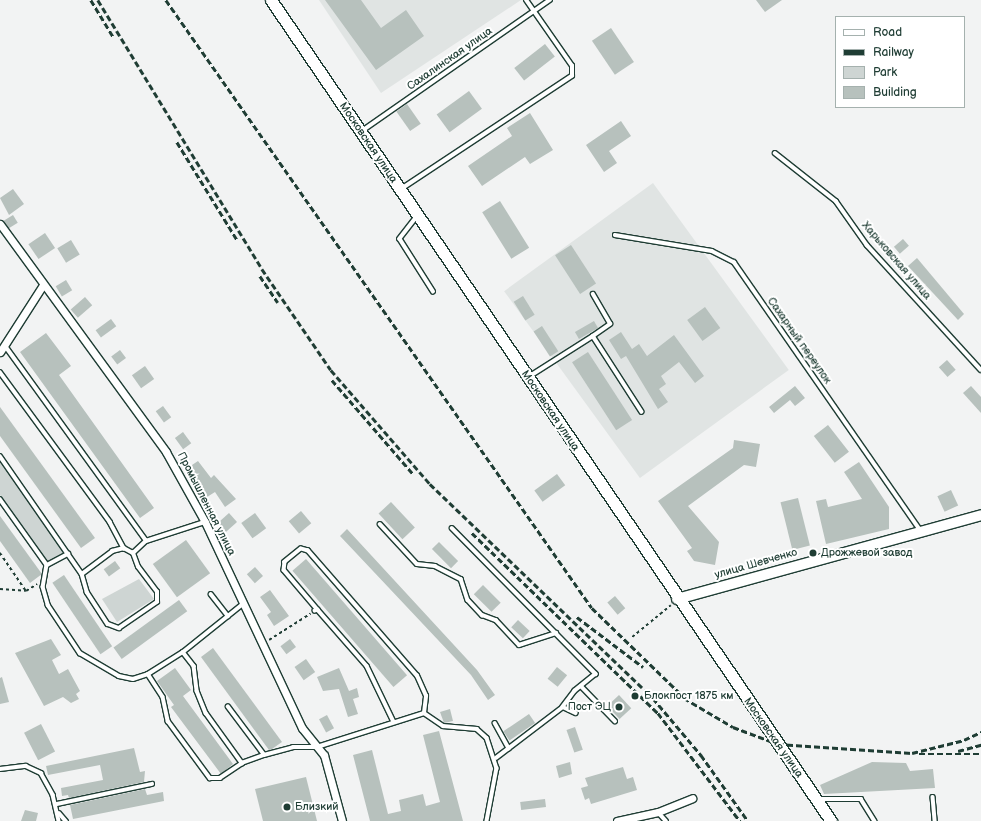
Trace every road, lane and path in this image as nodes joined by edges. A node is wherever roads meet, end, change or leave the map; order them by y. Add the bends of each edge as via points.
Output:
1 (271, 0) edge
2 (526, 0) edge
3 (550, 0) edge
4 (534, 11) junction
5 (361, 132) junction
6 (775, 152) dead end
7 (400, 190) junction
8 (418, 216) junction
9 (0, 224) edge
10 (615, 235) dead end
11 (43, 285) junction
12 (433, 291) dead end
13 (593, 295) dead end
14 (593, 336) junction
15 (4, 345) junction
16 (0, 352) edge
17 (981, 370) edge
18 (0, 372) edge
19 (528, 378) junction
20 (642, 412) dead end
21 (0, 456) edge
22 (0, 499) edge
23 (981, 515) edge
24 (205, 522) junction
25 (380, 524) dead end
26 (452, 528) dead end
27 (920, 530) junction
28 (146, 541) junction
29 (124, 548) junction
30 (0, 553) edge
31 (133, 553) junction
32 (68, 554) junction
33 (46, 565) junction
34 (82, 574) junction
35 (44, 579) junction
36 (0, 589) edge
37 (26, 591) junction
38 (211, 594) dead end
39 (677, 599) junction
40 (243, 604) junction
41 (316, 610) junction
42 (228, 616) junction
43 (556, 633) junction
44 (632, 636) dead end
45 (262, 644) junction
46 (183, 652) junction
47 (148, 674) junction
48 (581, 686) junction
49 (228, 707) dead end
50 (563, 707) junction
51 (424, 712) junction
52 (576, 713) dead end
53 (615, 721) dead end
54 (394, 722) junction
55 (495, 723) dead end
56 (316, 747) junction
57 (509, 748) junction
58 (264, 755) junction
59 (496, 758) junction
60 (242, 763) junction
61 (0, 769) edge
62 (152, 784) dead end
63 (933, 797) dead end
64 (692, 798) dead end
65 (816, 799) junction
66 (57, 804) junction
67 (58, 812) junction
68 (658, 812) junction
69 (59, 821) edge
70 (66, 821) edge
71 (342, 821) edge
72 (487, 821) edge
73 (617, 821) edge
74 (666, 821) edge
75 (831, 821) edge
76 (875, 821) edge
77 (935, 821) edge

1 - 5 main road, Московская улица
2 - 4 lane
3 - 4 lane, Сахалинская улица
4 - 5 lane, Сахалинская улица
4 - 7 lane via 572,66 572,76
5 - 7 main road, Московская улица
6 - 17 lane, Харьковская улица via 836,201 867,245
7 - 8 main road, Московская улица
8 - 12 lane via 400,239
8 - 19 main road, Московская улица
9 - 11 street, Промышленная улица
10 - 27 lane, Сахарный переулок via 712,251 734,262
11 - 15 street
11 - 24 street, Промышленная улица via 142,414
13 - 14 lane via 610,324
14 - 19 lane
14 - 20 lane
15 - 16 street
15 - 28 lane
18 - 29 lane via 110,522
19 - 39 main road, Московская улица
21 - 32 lane
22 - 33 lane
23 - 27 main road, улица Шевченко
24 - 28 lane
24 - 40 street, Промышленная улица
25 - 43 lane via 417,564 435,566 461,579 468,600 482,614 496,620 519,645
26 - 43 lane
27 - 39 main road, улица Шевченко
28 - 31 lane
29 - 31 lane
29 - 34 lane via 112,551
30 - 37 path
31 - 34 lane via 159,598 120,628 108,624 87,592
32 - 33 lane
32 - 34 lane
33 - 35 lane
35 - 37 path
35 - 47 lane via 48,605 80,653 119,676 133,679
36 - 37 path
38 - 42 lane
39 - 44 path
39 - 65 main road, Московская улица
40 - 42 lane
40 - 45 street, Промышленная улица
41 - 45 path
41 - 51 lane via 284,570 285,562 301,549 308,551 417,676 426,696
41 - 54 lane via 368,666
42 - 46 lane
43 - 48 lane via 596,674
45 - 56 street, Промышленная улица via 302,728
46 - 47 lane
46 - 60 lane via 194,666 197,690 206,713
47 - 60 lane via 163,697 168,721 210,778 220,778
48 - 50 lane
48 - 53 lane
49 - 58 lane
50 - 52 lane
50 - 57 lane
51 - 54 lane
51 - 59 lane via 443,726 477,729 487,738
54 - 56 lane
55 - 57 lane
56 - 58 lane via 293,747
56 - 71 street, Промышленная улица via 324,755
57 - 59 lane
58 - 60 lane
59 - 72 lane via 493,800
61 - 66 lane via 34,768 41,773
62 - 66 lane
63 - 77 lane
64 - 68 street
65 - 75 main road, Московская улица
65 - 76 lane via 861,799
66 - 67 lane
67 - 69 lane
67 - 70 lane
68 - 73 street
68 - 74 lane

